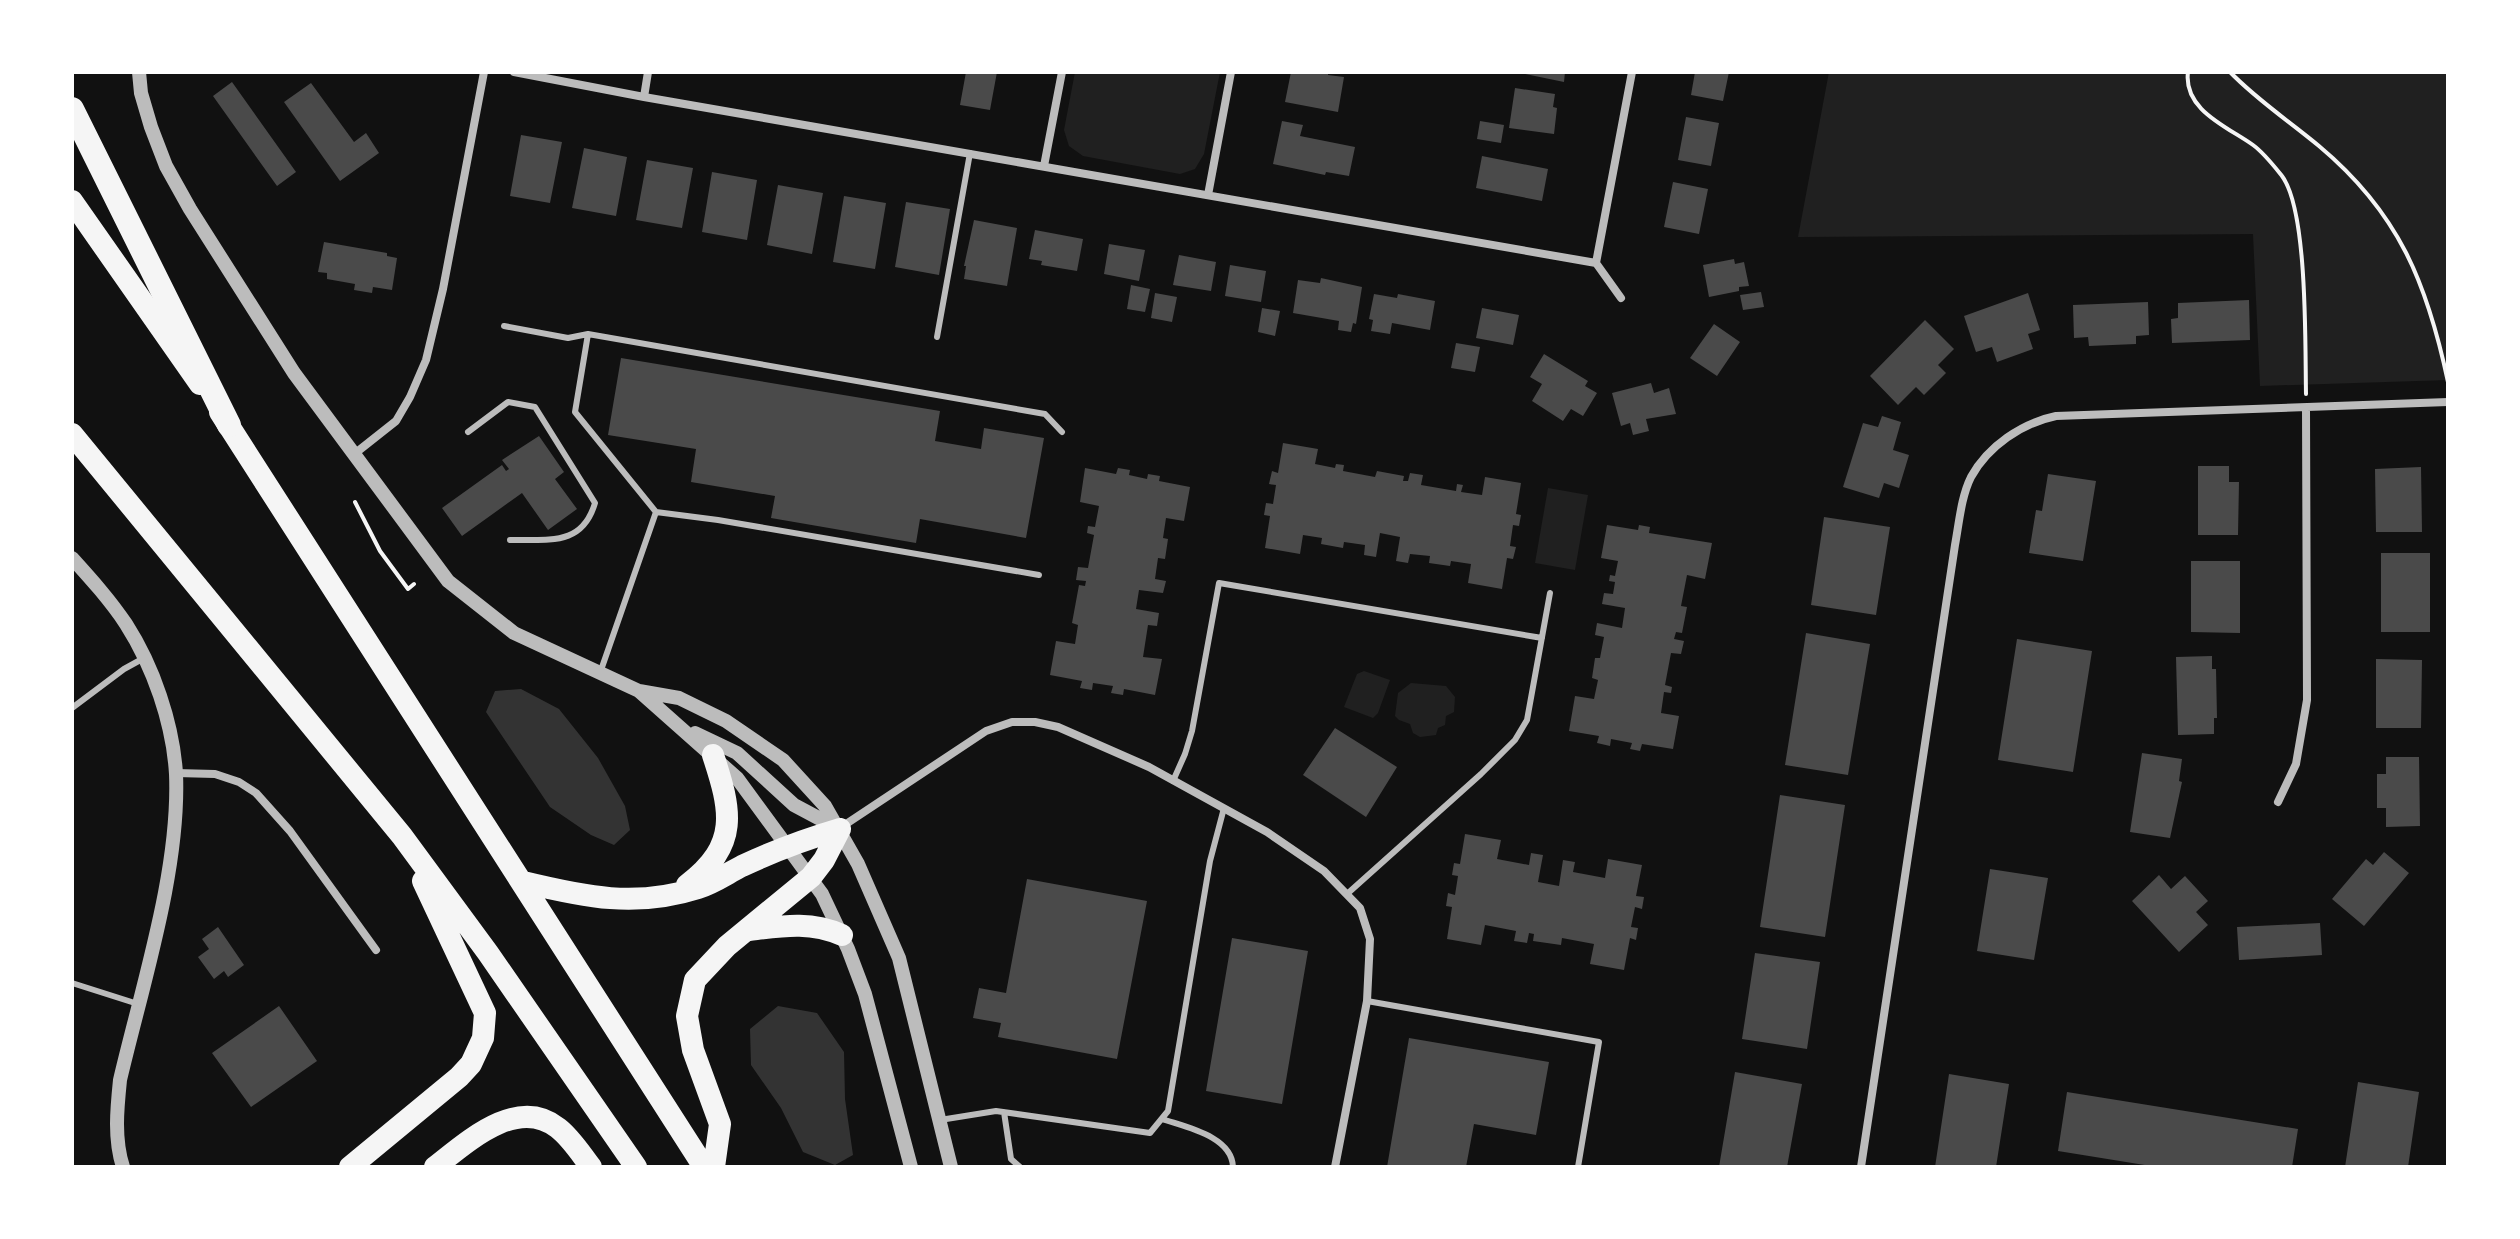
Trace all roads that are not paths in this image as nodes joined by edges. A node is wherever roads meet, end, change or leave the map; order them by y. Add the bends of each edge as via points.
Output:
1 (139, 72) edge
2 (484, 72) edge
3 (514, 72) edge
4 (648, 72) edge
5 (1062, 72) edge
6 (1231, 72) edge
7 (1632, 72) edge
8 (644, 97) junction
9 (72, 109) edge
10 (970, 153) junction
11 (1044, 166) junction
12 (1208, 195) junction
13 (72, 201) edge
14 (1596, 263) junction
15 (1621, 298) dead end
16 (504, 326) dead end
17 (588, 334) junction
18 (937, 337) dead end
19 (2448, 402) edge
20 (2306, 408) junction
21 (229, 425) junction
22 (468, 432) dead end
23 (1062, 432) dead end
24 (72, 434) edge
25 (353, 455) junction
26 (656, 512) junction
27 (510, 540) dead end
28 (72, 558) edge
29 (1039, 575) dead end
30 (1550, 593) dead end
31 (1542, 638) junction
32 (144, 658) junction
33 (600, 673) junction
34 (639, 691) junction
35 (72, 708) edge
36 (684, 729) junction
37 (713, 755) junction
38 (176, 773) junction
39 (1173, 781) junction
40 (2278, 802) dead end
41 (1224, 808) junction
42 (840, 829) junction
43 (402, 836) junction
44 (786, 845) junction
45 (811, 877) junction
46 (523, 882) junction
47 (677, 893) junction
48 (1347, 894) junction
49 (749, 930) junction
50 (842, 935) junction
51 (376, 950) dead end
52 (72, 983) edge
53 (1367, 1001) junction
54 (138, 1004) junction
55 (1004, 1112) junction
56 (1162, 1119) junction
57 (940, 1120) junction
58 (123, 1167) edge
59 (350, 1167) edge
60 (435, 1167) edge
61 (591, 1167) edge
62 (636, 1167) edge
63 (704, 1167) edge
64 (714, 1167) edge
65 (911, 1167) edge
66 (951, 1167) edge
67 (1020, 1167) edge
68 (1233, 1167) edge
69 (1335, 1167) edge
70 (1578, 1167) edge
71 (1861, 1167) edge

1 - 25 street via 151,127 190,209 253,313
2 - 25 street via 426,360 396,421
3 - 8 street
4 - 8 street
5 - 11 street
6 - 12 street
7 - 14 street
8 - 10 street
9 - 21 highway
10 - 11 street
10 - 18 lane
11 - 12 street
12 - 14 street
13 - 21 highway
14 - 15 street
16 - 17 lane via 568,338
17 - 23 lane via 1045,414
17 - 26 lane via 575,412
19 - 20 street
20 - 40 street via 2307,700 2296,764
20 - 71 street via 2036,420 2004,440 1970,479
21 - 46 highway
22 - 27 lane via 508,402 535,407 595,503 589,520 567,539
24 - 43 highway
25 - 33 street via 448,581 514,633
26 - 29 lane
26 - 33 lane
28 - 32 street via 114,607
30 - 31 lane
31 - 39 lane via 1219,583 1192,731
31 - 48 lane via 1527,720 1515,740
32 - 35 lane
32 - 38 street via 168,727
33 - 34 street
34 - 36 street
34 - 42 street via 696,705 758,741 802,779
36 - 37 street
36 - 42 street via 737,753 794,805
37 - 44 street via 737,778
37 - 47 highway via 729,825 722,850
38 - 51 street via 223,776 256,793
38 - 54 street via 164,894
39 - 41 street
39 - 42 street via 1078,734 1035,722 1012,722 967,742
41 - 48 street via 1324,871
41 - 56 lane via 1210,861 1168,1111
42 - 44 highway
42 - 45 highway
42 - 57 street via 899,958
43 - 59 highway via 485,1013 483,1038 459,1077
43 - 62 highway
44 - 45 street
44 - 47 highway via 701,887
45 - 49 highway
45 - 50 street
46 - 47 highway via 594,898 629,900
46 - 63 highway
48 - 53 street via 1360,908 1370,939
49 - 50 highway via 797,924
49 - 64 highway via 695,980 687,1016 693,1050 720,1124
50 - 65 street via 865,994
52 - 54 lane
53 - 69 street
53 - 70 lane via 1599,1042
54 - 58 street via 117,1111
55 - 56 lane via 1150,1133
55 - 57 lane
55 - 67 lane via 1011,1159
56 - 68 lane via 1212,1136
57 - 66 street
60 - 61 highway via 483,1131 516,1118 542,1119 557,1127

